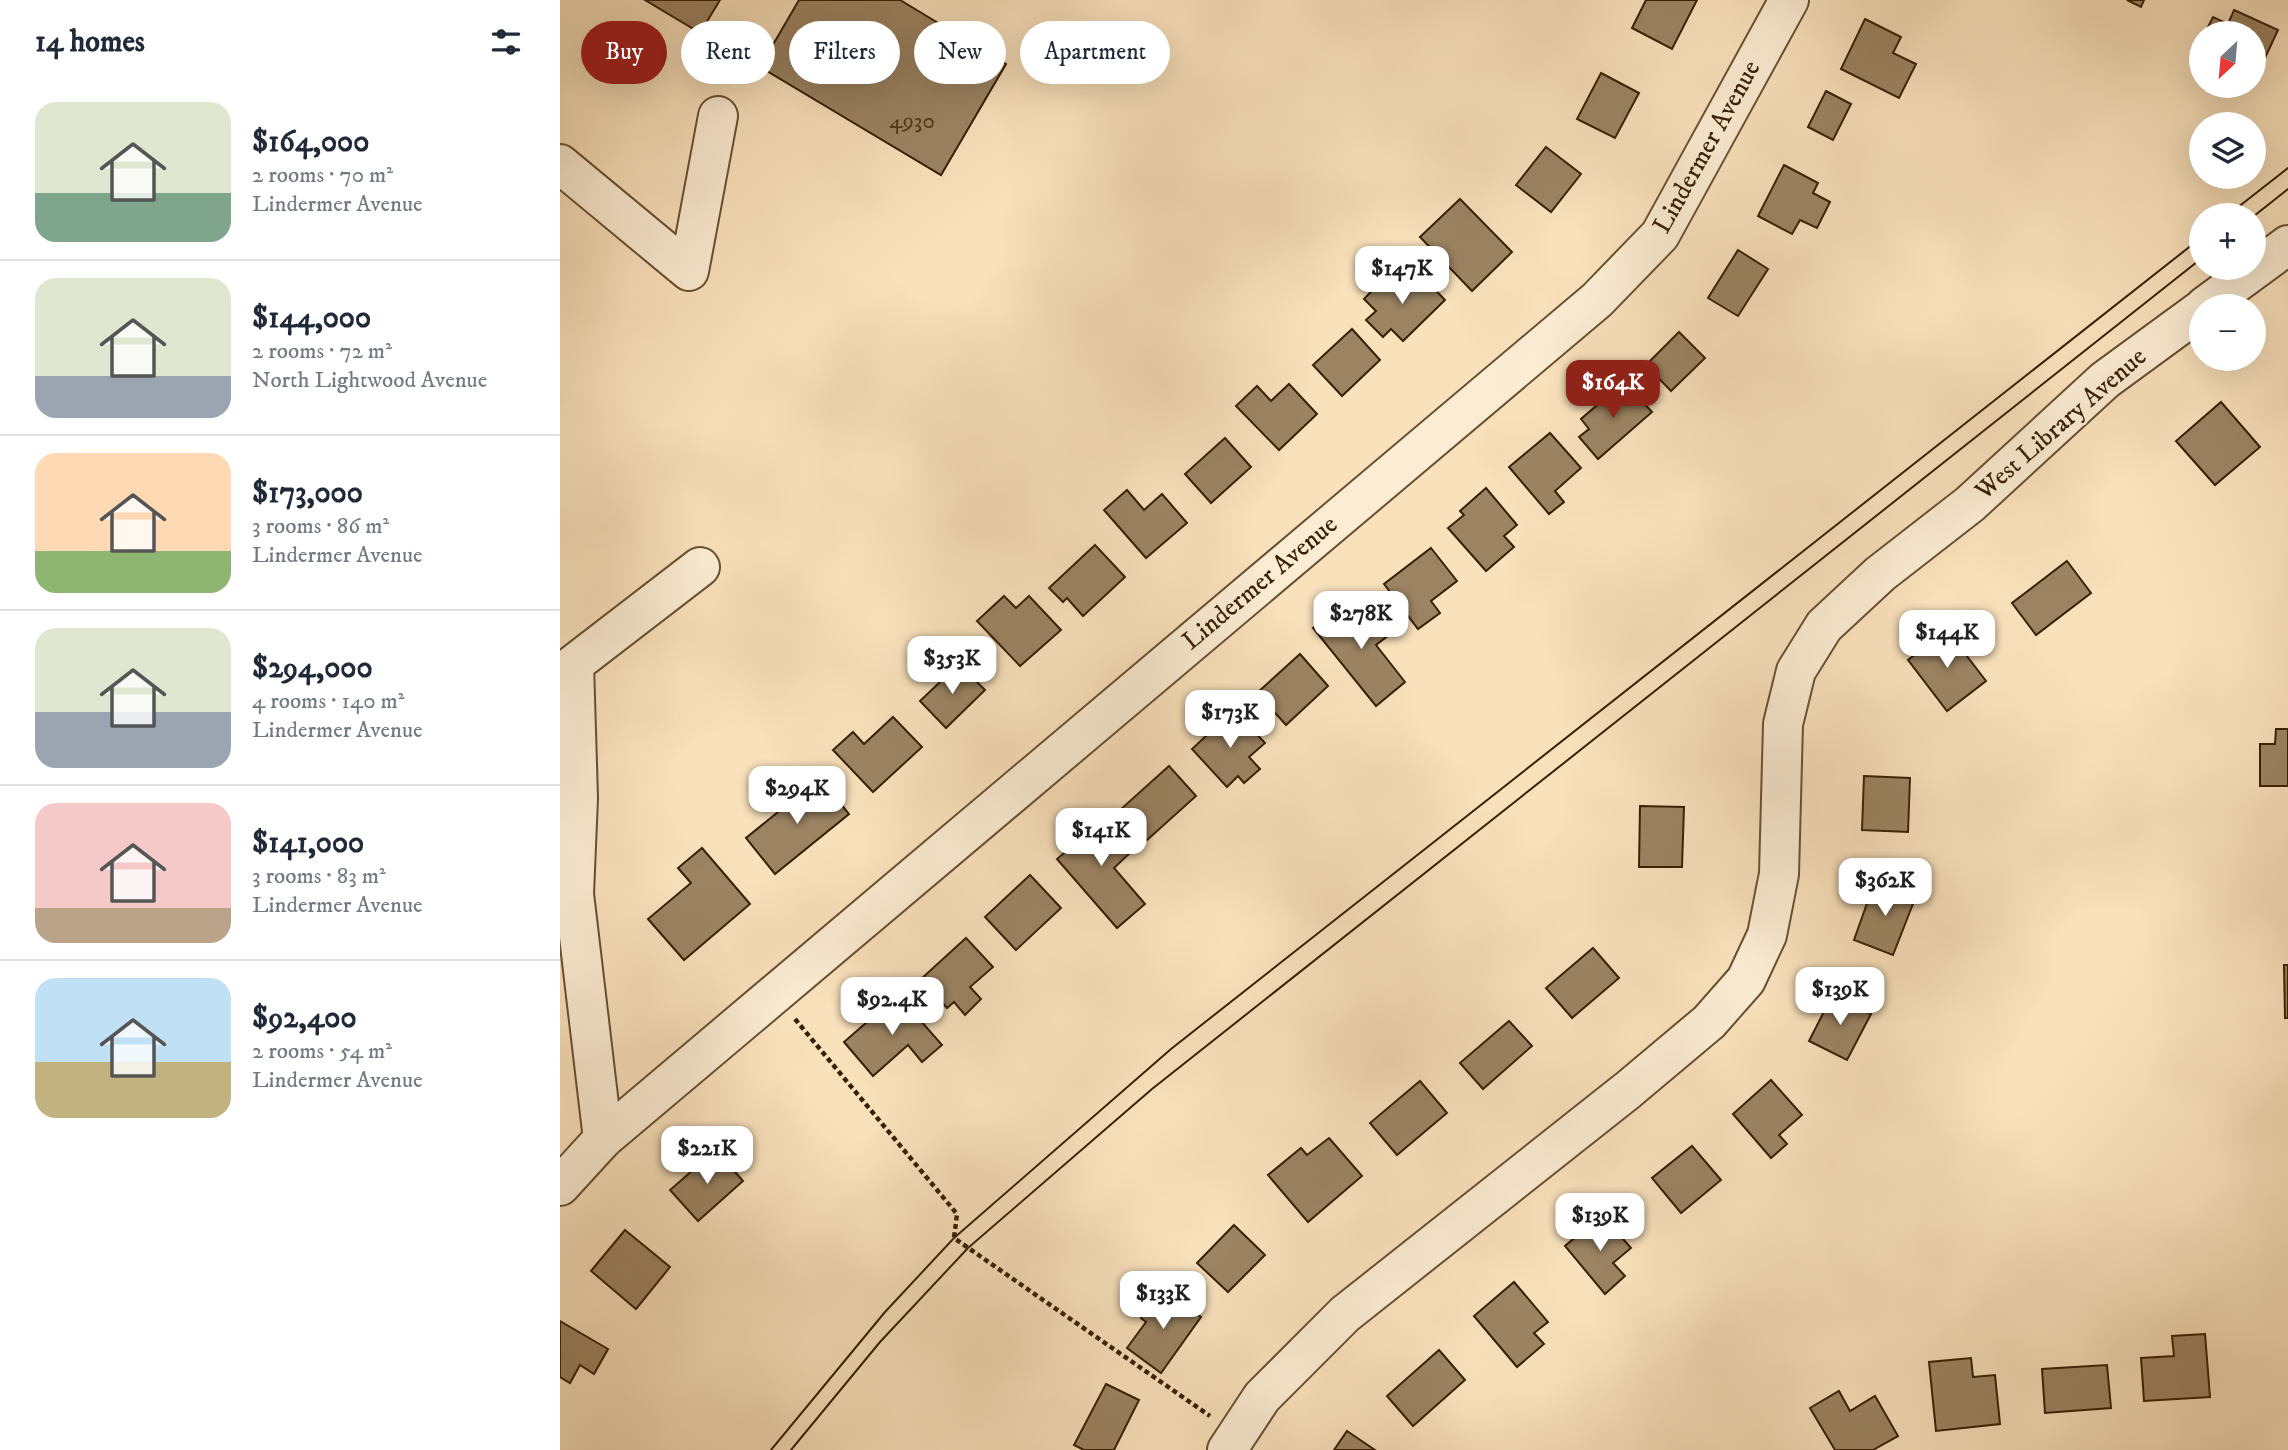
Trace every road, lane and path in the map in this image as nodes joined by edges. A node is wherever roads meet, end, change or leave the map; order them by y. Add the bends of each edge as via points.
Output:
1 (1789, 0) edge
2 (718, 116) dead end
3 (560, 163) edge
4 (2288, 245) edge
5 (2221, 294) edge
6 (2189, 317) edge
7 (700, 567) dead end
8 (775, 994) junction
9 (603, 1139) junction
10 (560, 1186) edge
11 (1232, 1443) edge

1 - 8 street, Lindermer Avenue via 1660,234 1597,300
2 - 3 street via 690,271
4 - 5 street, West Library Avenue
6 - 11 street, West Library Avenue via 2105,380 1970,504 1880,574 1824,626 1796,671 1783,724 1779,873 1767,935 1746,981 1709,1022 1628,1090 1345,1314 1262,1396
7 - 9 street via 574,664 578,798 574,894
8 - 9 street, Lindermer Avenue
8 - 11 path via 957,1214 954,1238
9 - 10 street, Lindermer Avenue

